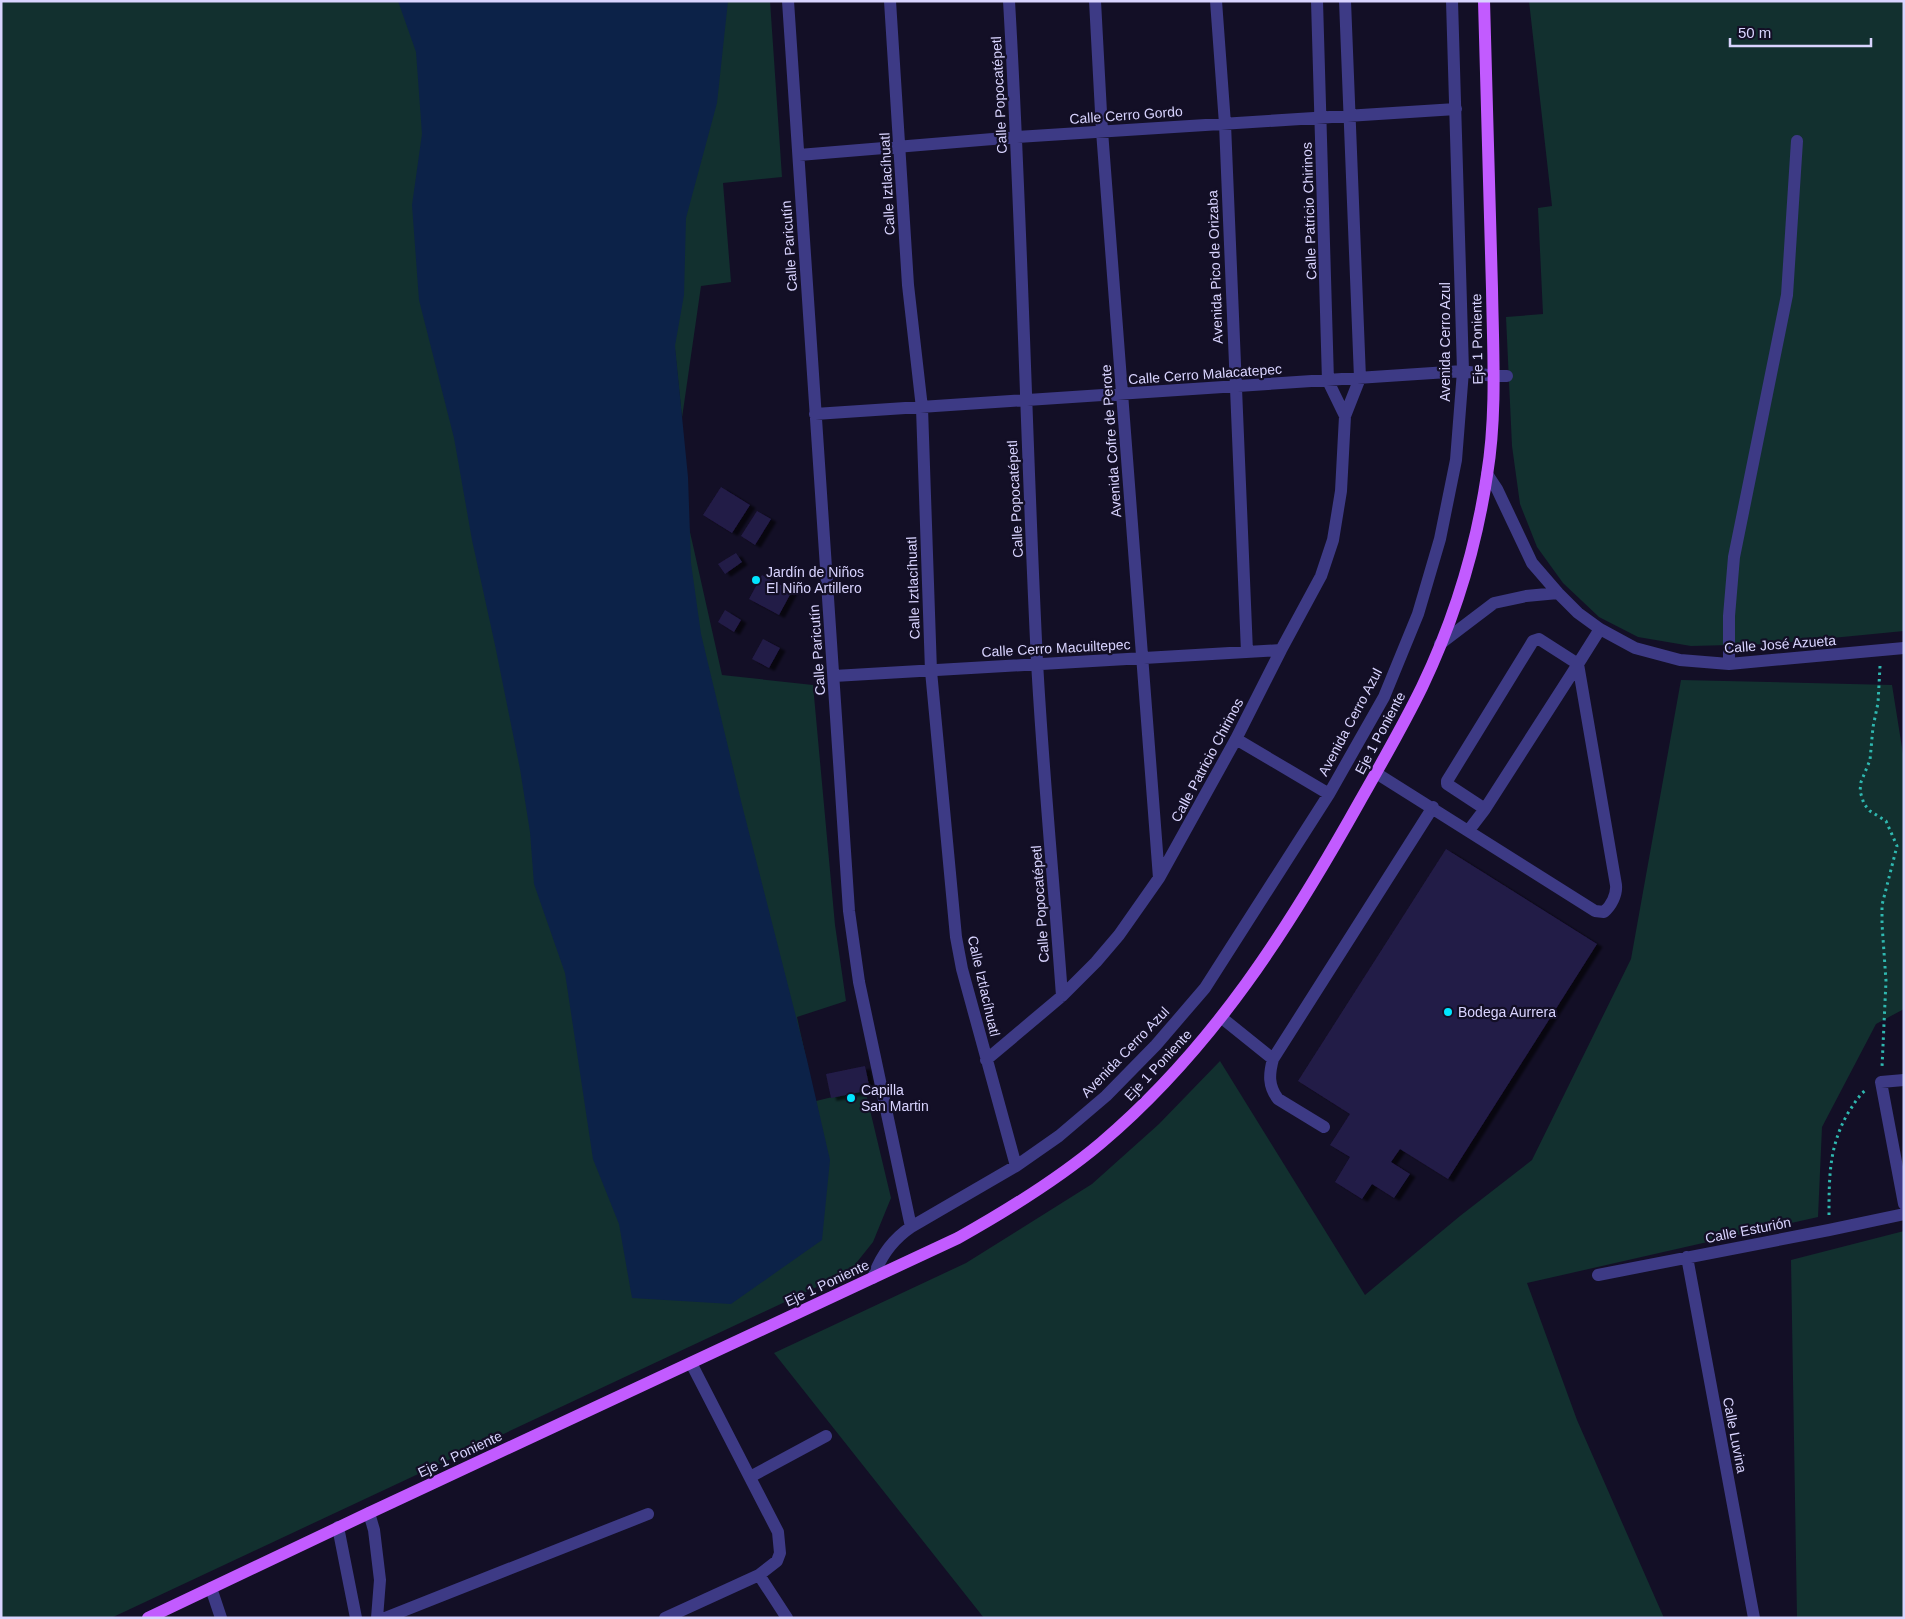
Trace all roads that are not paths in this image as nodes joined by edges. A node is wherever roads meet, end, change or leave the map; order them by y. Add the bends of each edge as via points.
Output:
1 (788, 1) edge
2 (890, 1) edge
3 (1009, 1) edge
4 (1095, 1) edge
5 (1216, 1) edge
6 (1316, 1) edge
7 (1344, 1) edge
8 (1452, 1) edge
9 (1484, 1) edge
10 (1456, 109) junction
11 (1349, 116) junction
12 (1321, 117) junction
13 (1225, 124) junction
14 (1102, 131) junction
15 (1017, 137) junction
16 (1797, 141) dead end
17 (900, 146) junction
18 (799, 155) junction
19 (1463, 371) junction
20 (1493, 376) junction
21 (1506, 376) dead end
22 (1360, 378) junction
23 (1328, 381) junction
24 (1235, 387) junction
25 (1123, 394) junction
26 (1026, 401) junction
27 (922, 408) junction
28 (815, 414) junction
29 (1345, 416) junction
30 (1487, 474) junction
31 (1558, 593) junction
32 (1600, 629) junction
33 (1440, 644) junction
34 (1904, 648) edge
35 (1281, 650) junction
36 (1246, 652) junction
37 (1142, 658) junction
38 (1038, 664) junction
39 (1578, 664) junction
40 (1728, 664) junction
41 (931, 671) junction
42 (834, 676) junction
43 (1236, 739) junction
44 (1376, 773) junction
45 (1329, 794) junction
46 (1433, 807) junction
47 (1485, 809) junction
48 (1470, 830) junction
49 (1159, 878) junction
50 (1062, 996) junction
51 (1222, 1018) junction
52 (1273, 1059) junction
53 (986, 1060) junction
54 (1904, 1080) edge
55 (1324, 1127) dead end
56 (1016, 1166) junction
57 (1904, 1204) edge
58 (1904, 1214) edge
59 (911, 1227) junction
60 (1687, 1257) junction
61 (1598, 1275) dead end
62 (872, 1278) junction
63 (690, 1363) junction
64 (826, 1436) dead end
65 (750, 1477) junction
66 (369, 1513) junction
67 (648, 1514) dead end
68 (338, 1527) junction
69 (759, 1574) junction
70 (211, 1588) junction
71 (148, 1618) edge
72 (221, 1618) edge
73 (356, 1618) edge
74 (377, 1618) edge
75 (385, 1618) edge
76 (665, 1618) edge
77 (787, 1618) edge
78 (1754, 1618) edge

1 - 18 street, Calle Paricutín
2 - 17 street, Calle Iztlacíhuatl
3 - 15 street, Calle Popocatépetl
4 - 14 street, Avenida Cofre de Perote
5 - 13 street, Avenida Pico de Orizaba
6 - 12 street, Calle Patricio Chirinos
7 - 11 street, Calle Patricio Chirinos
8 - 10 street, Avenida Cerro Azul
9 - 20 main road, Eje 1 Poniente
10 - 11 street, Calle Cerro Gordo
10 - 19 street, Avenida Cerro Azul
11 - 12 street, Calle Cerro Gordo
11 - 22 street, Calle Patricio Chirinos
12 - 13 street, Calle Cerro Gordo
12 - 23 street, Calle Patricio Chirinos
13 - 14 street, Calle Cerro Gordo
13 - 24 street, Avenida Pico de Orizaba
14 - 15 street, Calle Cerro Gordo
14 - 25 street, Avenida Cofre de Perote
15 - 17 street, Calle Cerro Gordo
15 - 26 street, Calle Popocatépetl
16 - 40 street via 1788,296 1734,556
17 - 18 street, Calle Cerro Gordo
17 - 27 street, Calle Iztlacíhuatl via 908,285
18 - 28 street, Calle Paricutín
19 - 20 street, Calle Cerro Malacatepec
19 - 22 street, Calle Cerro Malacatepec
19 - 45 street, Avenida Cerro Azul via 1456,460 1440,539 1418,614 1384,697
20 - 21 street, Calle Cerro Malacatepec
20 - 30 main road, Eje 1 Poniente
22 - 23 street, Calle Cerro Malacatepec
22 - 29 street, Calle Patricio Chirinos
23 - 24 street, Calle Cerro Malacatepec
23 - 29 street, Calle Patricio Chirinos
24 - 25 street, Calle Cerro Malacatepec
24 - 36 street, Avenida Pico de Orizaba
25 - 26 street, Calle Cerro Malacatepec
25 - 37 street, Avenida Cofre de Perote
26 - 27 street, Calle Cerro Malacatepec
26 - 38 street, Calle Popocatépetl
27 - 28 street, Calle Cerro Malacatepec
27 - 41 street, Calle Iztlacíhuatl
28 - 42 street, Calle Paricutín
29 - 35 street, Calle Patricio Chirinos via 1341,491 1333,540 1321,576
30 - 31 street, Calle José Azueta via 1532,563
30 - 33 main road, Eje 1 Poniente via 1468,567
31 - 32 street, Calle José Azueta
31 - 33 street via 1494,603
32 - 39 street
32 - 40 street, Calle José Azueta via 1635,648 1671,658
33 - 44 main road, Eje 1 Poniente via 1421,688
34 - 40 street, Calle José Azueta
35 - 36 street, Calle Cerro Macuiltepec
35 - 43 street, Calle Patricio Chirinos
36 - 37 street, Calle Cerro Macuiltepec
37 - 38 street, Calle Cerro Macuiltepec
37 - 49 street, Avenida Cofre de Perote
38 - 41 street, Calle Cerro Macuiltepec
38 - 50 street, Calle Popocatépetl
39 - 47 street
39 - 47 street via 1543,641 1533,641 1447,781
39 - 48 street via 1616,885 1616,895 1607,910 1595,911
41 - 42 street, Calle Cerro Macuiltepec
41 - 53 street, Calle Iztlacíhuatl via 956,937
42 - 59 street, Calle Paricutín via 854,948
43 - 45 street
43 - 49 street, Calle Patricio Chirinos
44 - 46 street
44 - 51 main road, Eje 1 Poniente via 1325,862 1260,965
45 - 56 street, Avenida Cerro Azul via 1205,988 1106,1096 1059,1136
46 - 48 street
46 - 52 street
47 - 48 street
49 - 50 street, Calle Patricio Chirinos via 1096,962
50 - 53 street, Calle Patricio Chirinos
51 - 52 street
51 - 62 main road, Eje 1 Poniente via 1180,1067 1100,1144 1019,1203 958,1238
52 - 55 street via 1269,1071 1270,1084 1278,1099
53 - 56 street, Calle Iztlacíhuatl
54 - 57 street via 1882,1082
56 - 59 street, Avenida Cerro Azul
58 - 60 street, Calle Esturión
59 - 62 street via 883,1255
60 - 61 street, Calle Esturión
60 - 78 street, Calle Luvina
62 - 63 main road, Eje 1 Poniente
63 - 65 street
63 - 66 main road, Eje 1 Poniente
64 - 65 street
65 - 69 street via 778,1532 780,1543 777,1561
66 - 68 main road, Eje 1 Poniente
66 - 74 street via 380,1580
67 - 75 street
68 - 70 main road, Eje 1 Poniente
68 - 73 street
69 - 76 street
69 - 77 street
70 - 71 main road, Eje 1 Poniente
70 - 72 street

